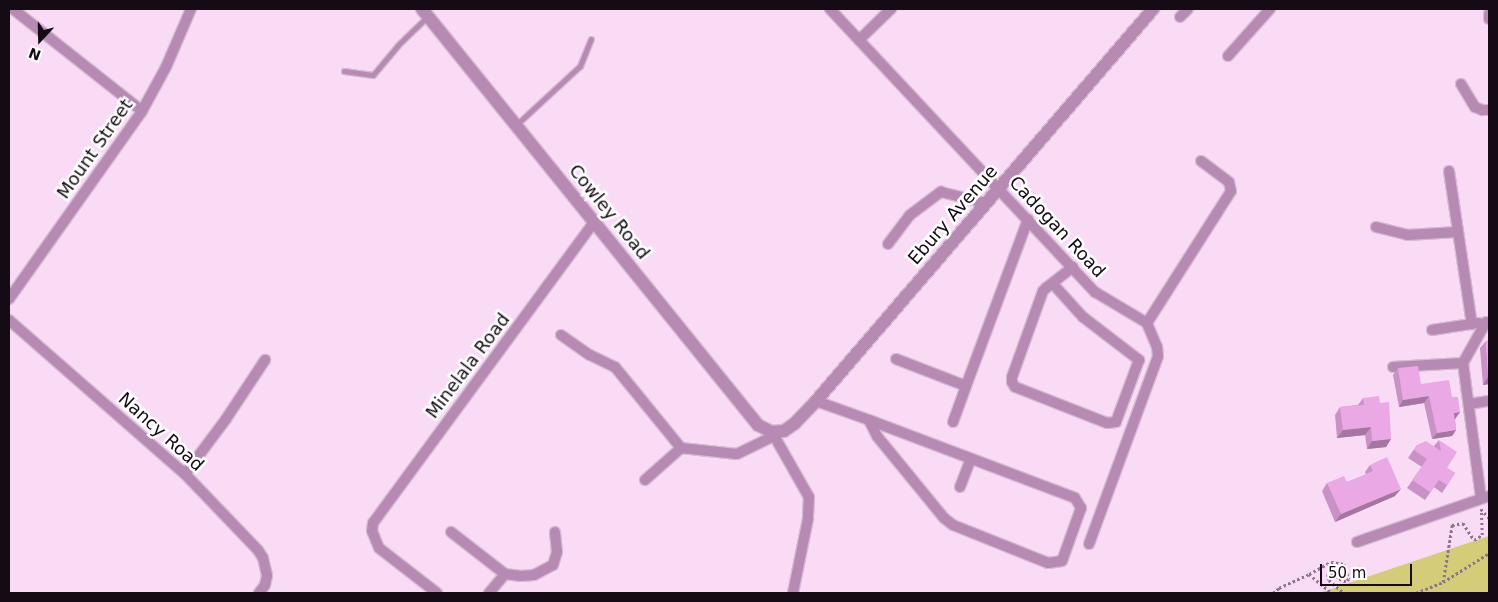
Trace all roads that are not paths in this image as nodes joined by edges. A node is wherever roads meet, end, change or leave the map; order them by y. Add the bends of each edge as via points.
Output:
1 (13, 9) edge
2 (191, 9) edge
3 (830, 9) edge
4 (891, 9) edge
5 (1153, 9) edge
6 (1188, 9) edge
7 (1270, 9) edge
8 (425, 12) edge
9 (1489, 14) edge
10 (1180, 17) dead end
11 (1489, 19) edge
12 (591, 38) dead end
13 (860, 40) junction
14 (1228, 56) dead end
15 (344, 71) dead end
16 (1461, 84) dead end
17 (1489, 110) edge
18 (142, 111) junction
19 (516, 126) junction
20 (1201, 161) dead end
21 (1449, 171) dead end
22 (999, 188) junction
23 (986, 203) junction
24 (1028, 219) junction
25 (594, 222) junction
26 (1376, 227) dead end
27 (1457, 232) junction
28 (888, 244) dead end
29 (1073, 267) junction
30 (1053, 284) junction
31 (9, 299) edge
32 (9, 320) edge
33 (1147, 322) junction
34 (1488, 322) edge
35 (1472, 324) junction
36 (1432, 330) dead end
37 (561, 335) dead end
38 (896, 359) dead end
39 (265, 360) dead end
40 (1463, 363) junction
41 (1393, 367) dead end
42 (966, 386) junction
43 (1489, 401) edge
44 (816, 402) junction
45 (1469, 404) junction
46 (869, 420) junction
47 (953, 422) dead end
48 (773, 434) junction
49 (681, 448) junction
50 (971, 459) junction
51 (184, 474) junction
52 (645, 480) dead end
53 (960, 487) dead end
54 (1485, 497) edge
55 (450, 532) dead end
56 (555, 532) dead end
57 (1357, 542) dead end
58 (1089, 544) dead end
59 (505, 574) junction
60 (262, 589) edge
61 (437, 593) edge
62 (490, 593) edge
63 (793, 593) edge

1 - 18 street
2 - 18 street, Mount Street via 166,67
3 - 13 street, Cadogan Road
4 - 13 street
5 - 22 street, Ebury Avenue
6 - 10 street
7 - 14 street
8 - 15 lane via 373,76
8 - 19 street, Cowley Road
9 - 11 street
12 - 19 lane via 580,66
13 - 22 street, Cadogan Road
16 - 17 street via 1475,107
18 - 31 street, Mount Street
19 - 25 street, Cowley Road
20 - 33 street via 1229,182 1231,192
21 - 27 street
22 - 23 street, Ebury Avenue
22 - 24 street, Cadogan Road
23 - 28 street via 941,192 910,215
23 - 44 street, Ebury Avenue
24 - 29 street, Cadogan Road
24 - 42 street
25 - 48 street, Cowley Road via 758,426
25 - 61 street, Minelala Road via 377,515 372,531 378,548
26 - 27 street via 1413,236
27 - 35 street
29 - 30 street
29 - 33 street, Cadogan Road via 1096,292
30 - 30 street via 1043,291 1012,377 1013,385 1114,423 1119,419 1139,360 1083,317
32 - 51 street, Nancy Road
33 - 58 street via 1158,356
34 - 35 street
34 - 40 street
35 - 36 street
37 - 49 street via 615,367
38 - 42 street
39 - 51 street
40 - 41 street
40 - 45 street
42 - 47 street
43 - 45 street
44 - 46 street
44 - 48 street, Ebury Avenue via 795,423
45 - 54 street
46 - 50 street
46 - 50 street via 877,436 953,525 1048,563 1062,561 1081,508 1078,501 1070,495
48 - 49 street via 737,454
48 - 63 street via 809,498
49 - 52 street
50 - 53 street
51 - 60 street, Nancy Road via 258,550 266,568
54 - 57 street
55 - 59 street
56 - 59 street via 557,557 553,565 534,575
59 - 62 street

